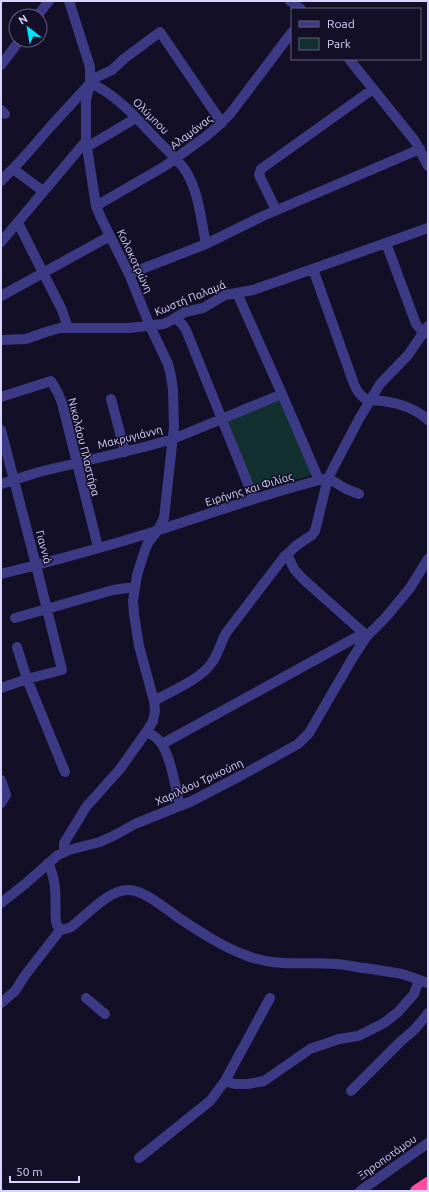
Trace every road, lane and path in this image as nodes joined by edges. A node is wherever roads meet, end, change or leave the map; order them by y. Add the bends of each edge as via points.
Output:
1 (69, 1) edge
2 (290, 1) edge
3 (300, 8) edge
4 (291, 33) edge
5 (14, 48) edge
6 (350, 60) edge
7 (1, 65) edge
8 (90, 83) junction
9 (373, 89) junction
10 (136, 118) junction
11 (222, 123) junction
12 (86, 144) junction
13 (420, 149) junction
14 (175, 158) junction
15 (428, 166) edge
16 (13, 169) junction
17 (1, 181) edge
18 (43, 192) junction
19 (96, 206) junction
20 (276, 210) junction
21 (18, 223) junction
22 (428, 228) edge
23 (110, 236) junction
24 (1, 242) edge
25 (386, 243) junction
26 (206, 244) junction
27 (312, 269) junction
28 (43, 273) junction
29 (129, 274) junction
30 (237, 293) junction
31 (1, 296) edge
32 (175, 318) junction
33 (150, 326) junction
34 (68, 328) junction
35 (426, 330) edge
36 (1, 340) edge
37 (282, 394) junction
38 (1, 397) edge
39 (111, 399) dead end
40 (370, 400) junction
41 (222, 419) junction
42 (428, 420) edge
43 (1, 430) edge
44 (173, 439) junction
45 (125, 452) junction
46 (76, 462) junction
47 (323, 479) junction
48 (13, 480) junction
49 (1, 484) edge
50 (359, 494) dead end
51 (254, 499) junction
52 (158, 530) junction
53 (98, 548) junction
54 (286, 554) junction
55 (428, 560) edge
56 (36, 565) junction
57 (1, 574) edge
58 (135, 588) junction
59 (46, 609) junction
60 (15, 618) dead end
61 (366, 635) junction
62 (17, 647) dead end
63 (27, 679) junction
64 (1, 688) edge
65 (154, 701) junction
66 (148, 731) junction
67 (162, 744) junction
68 (65, 772) dead end
69 (1, 780) edge
70 (1, 803) edge
71 (180, 806) junction
72 (64, 852) junction
73 (48, 864) junction
74 (1, 903) edge
75 (61, 929) junction
76 (424, 982) edge
77 (86, 998) dead end
78 (270, 998) dead end
79 (1, 1002) edge
80 (428, 1013) edge
81 (105, 1014) dead end
82 (225, 1081) junction
83 (351, 1091) dead end
84 (428, 1144) edge
85 (138, 1158) dead end
86 (428, 1183) edge
87 (360, 1191) edge
88 (416, 1191) edge

1 - 8 street, Κολοκοτρώνη via 88,60
2 - 3 street
4 - 11 street, Αλαμάνας
5 - 7 street
6 - 9 street
8 - 10 street, Ολύμπου via 108,93
8 - 11 street via 112,70 160,32
8 - 12 street, Κολοκοτρώνη via 86,100
8 - 16 street
9 - 13 street
9 - 20 street via 261,169 259,175
10 - 12 street
10 - 14 street, Ολύμπου
11 - 14 street, Αλαμάνας
12 - 18 street
12 - 19 street, Κολοκοτρώνη
13 - 15 street
13 - 20 street
14 - 19 street, Αλαμάνας
14 - 26 street, Ολύμπου via 191,183
16 - 17 street
16 - 18 street
18 - 21 street
19 - 23 street, Κολοκοτρώνη
20 - 26 street
21 - 24 street
21 - 28 street
22 - 25 street, Κωστή Παλαμά
23 - 28 street
23 - 29 street, Κολοκοτρώνη
25 - 27 street, Κωστή Παλαμά
25 - 35 street via 416,324
26 - 29 street
27 - 30 street, Κωστή Παλαμά
27 - 40 street via 354,384 362,396
28 - 31 street
28 - 34 street
29 - 33 street, Κολοκοτρώνη
30 - 32 street, Κωστή Παλαμά via 225,295 203,308 185,312
30 - 37 street
32 - 33 street, Κωστή Παλαμά via 166,324
32 - 41 street via 186,330
33 - 34 street, Κωστή Παλαμά
33 - 44 street, Κολοκοτρώνη via 171,376
34 - 36 street, Κωστή Παλαμά via 55,329 22,340
35 - 40 street via 408,355 380,384
37 - 41 street, Μακρυγιάννη
37 - 47 street
38 - 46 street, Νικολάου Πλαστήρα via 51,381 62,403
39 - 45 street
40 - 42 street via 410,408
40 - 47 street
41 - 44 street, Μακρυγιάννη
41 - 51 street
43 - 48 street, Γιαννιά
44 - 45 street, Μακρυγιάννη
44 - 52 street, Κολοκοτρώνη via 164,518
45 - 46 street, Μακρυγιάννη
46 - 48 street, Μακρυγιάννη
46 - 53 street, Νικολάου Πλαστήρα
47 - 50 street
47 - 51 street, Ειρήνης και Φιλίας
47 - 54 street via 315,531
48 - 49 street, Μακρυγιάννη
48 - 56 street, Γιαννιά
51 - 52 street, Ειρήνης και Φιλίας
52 - 53 street, Ειρήνης και Φιλίας
52 - 58 street, Κολοκοτρώνη via 147,546
53 - 56 street, Ειρήνης και Φιλίας
54 - 61 street via 294,569
54 - 65 street via 226,633 211,665 196,678
55 - 61 street via 410,588 386,617
56 - 57 street, Ειρήνης και Φιλίας
56 - 59 street, Γιαννιά
58 - 59 street via 112,590
58 - 65 street, Κολοκοτρώνη via 137,636
59 - 60 street
59 - 63 street, Γιαννιά via 62,670
61 - 67 street
61 - 71 street, Χαριλάου Τρικούπη via 303,740
62 - 63 street
63 - 64 street
63 - 68 street
65 - 66 street via 153,719
66 - 67 street
66 - 72 street via 120,769 81,814 64,843
67 - 71 street
69 - 70 street via 6,795
71 - 72 street, Χαριλάου Τρικούπη via 135,824 100,842
72 - 73 street, Χαριλάου Τρικούπη
73 - 74 street, Χαριλάου Τρικούπη
73 - 75 street via 56,893 57,927
75 - 76 street via 71,927 114,894 126,890 134,891 142,893 219,942 254,958 285,964 335,964 394,973
75 - 79 street via 16,991
76 - 82 street via 398,1012 384,1023 358,1036 339,1039 310,1049 264,1081 235,1084
77 - 81 street
78 - 82 street
80 - 83 street
82 - 85 street via 210,1101
84 - 87 street, Ξηροποτάμου
86 - 88 highway

